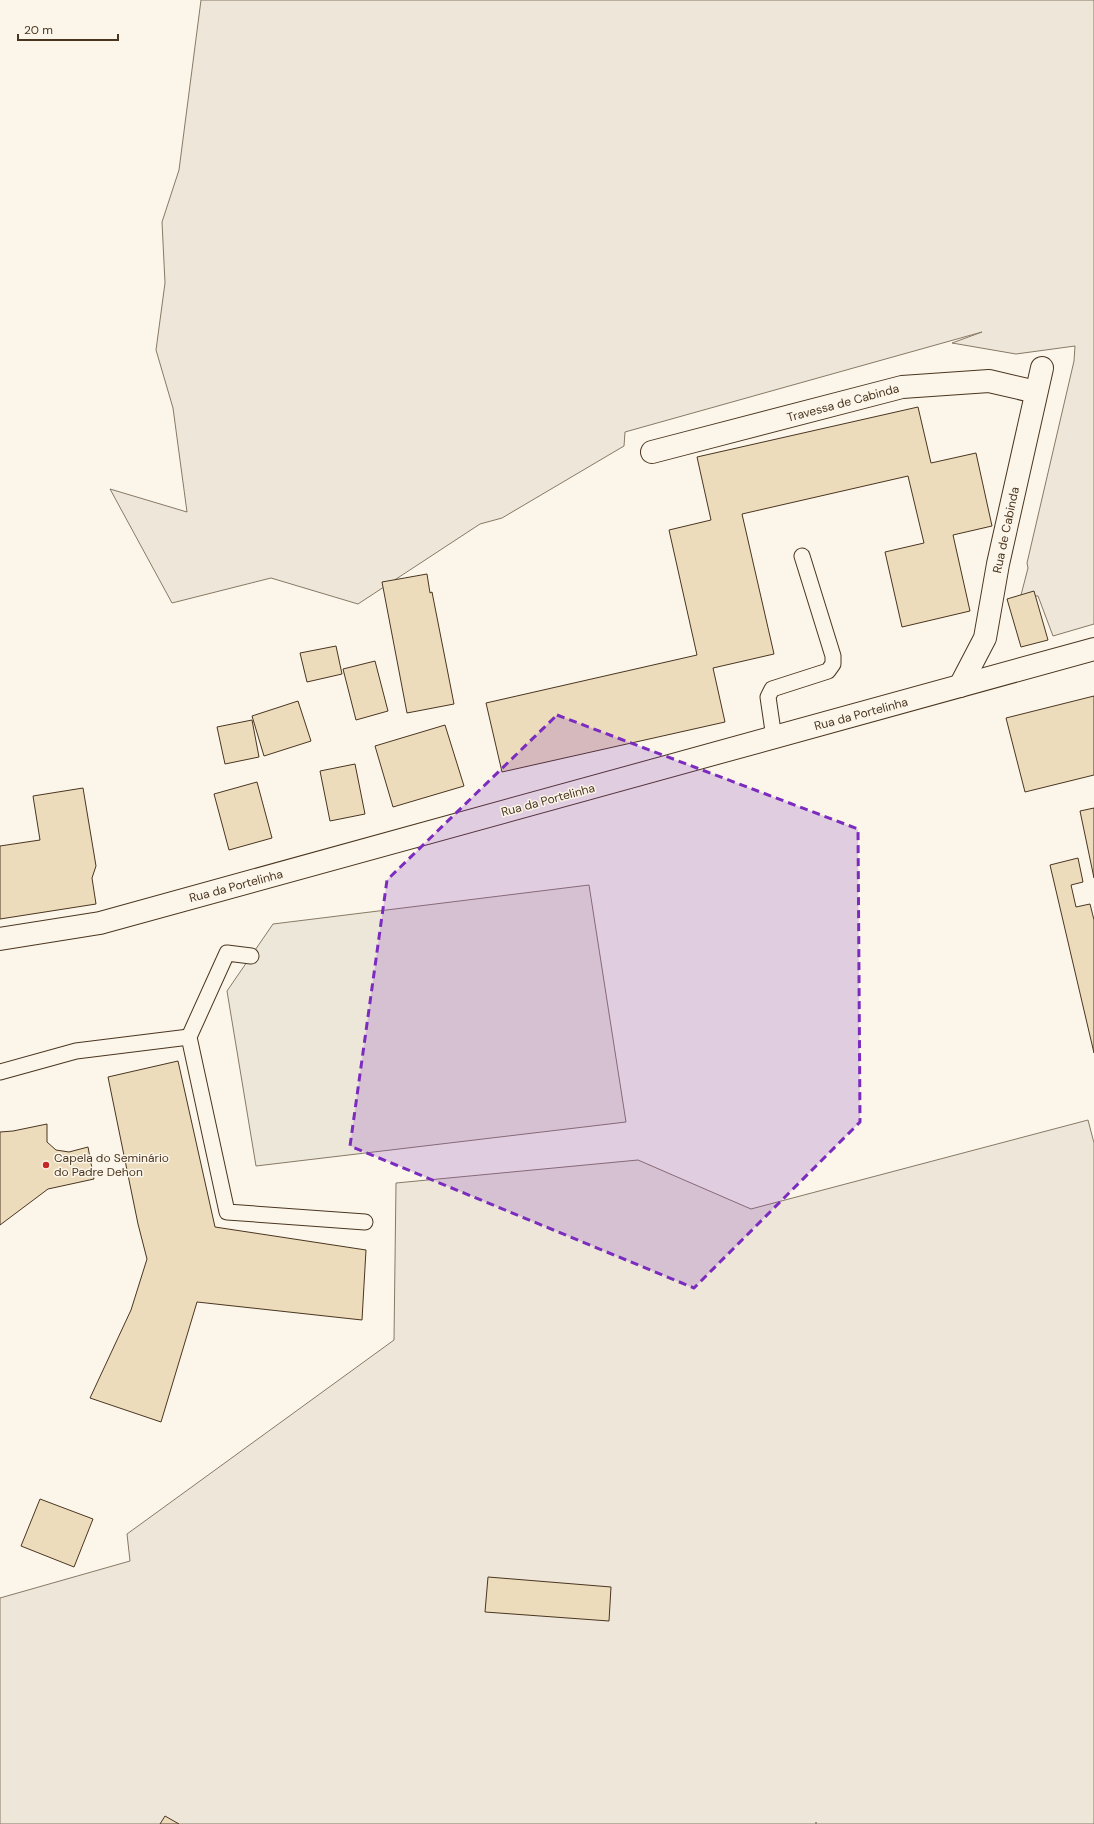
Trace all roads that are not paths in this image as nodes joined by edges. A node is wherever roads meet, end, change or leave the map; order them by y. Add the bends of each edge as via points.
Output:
1 (1042, 368) dead end
2 (1036, 392) junction
3 (652, 452) dead end
4 (802, 556) dead end
5 (1094, 649) edge
6 (960, 686) junction
7 (774, 738) junction
8 (0, 939) edge
9 (251, 956) dead end
10 (189, 1037) junction
11 (0, 1072) edge
12 (365, 1222) dead end

1 - 2 street, Rua de Cabinda
2 - 3 street, Travessa de Cabinda via 989,381 902,387
2 - 6 street, Rua de Cabinda via 998,564 985,638
4 - 7 lane via 833,656 833,664 828,671 772,689 768,697
5 - 6 street, Rua da Portelinha
6 - 7 street, Rua da Portelinha
7 - 8 street, Rua da Portelinha via 100,923
9 - 10 lane via 226,953
10 - 11 lane via 76,1051
10 - 12 lane via 227,1212

